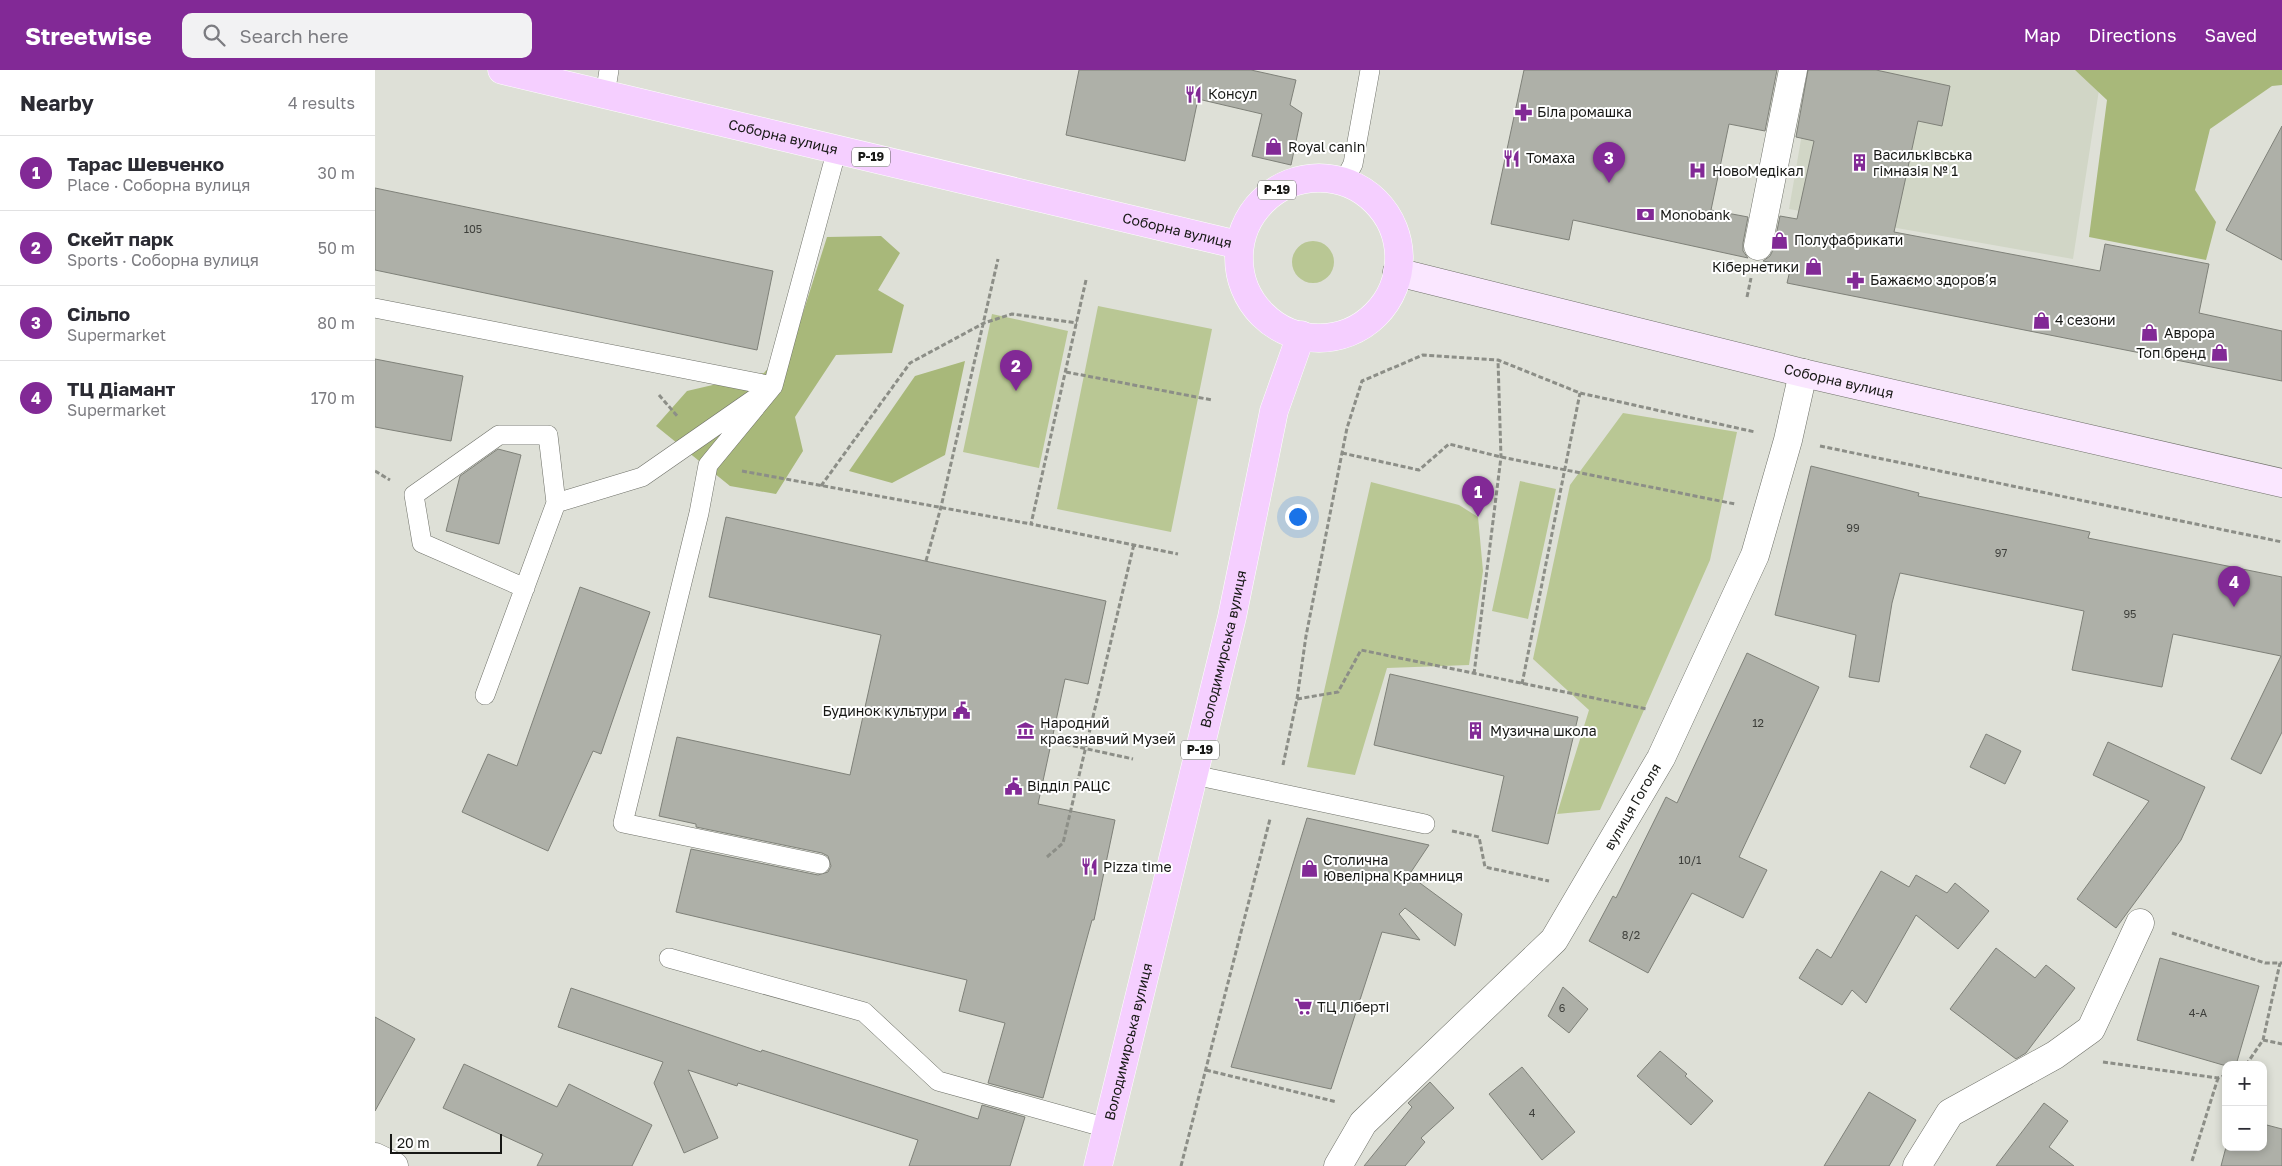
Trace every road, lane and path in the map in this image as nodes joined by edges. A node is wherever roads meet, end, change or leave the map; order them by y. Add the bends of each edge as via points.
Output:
1 (502, 70) edge
2 (1370, 70) edge
3 (1793, 70) edge
4 (607, 82) edge
5 (837, 149) junction
6 (1344, 181) junction
7 (1239, 245) junction
8 (1755, 258) joint
9 (998, 259) dead end
10 (1397, 272) junction
11 (1086, 280) dead end
12 (1747, 297) dead end
13 (375, 308) edge
14 (984, 323) junction
15 (1077, 323) junction
16 (1301, 335) junction
17 (629, 358) junction
18 (1498, 360) junction
19 (1066, 372) junction
20 (1803, 373) junction
21 (773, 386) junction
22 (1580, 393) junction
23 (1212, 400) dead end
24 (1756, 432) junction
25 (696, 440) junction
26 (1788, 440) junction
27 (1754, 441) dead end
28 (1342, 453) junction
29 (1501, 457) junction
30 (708, 465) junction
31 (1566, 470) junction
32 (2282, 483) edge
33 (821, 487) junction
34 (556, 502) junction
35 (1741, 505) dead end
36 (941, 507) junction
37 (1031, 524) junction
38 (2282, 542) edge
39 (1134, 544) junction
40 (1178, 554) dead end
41 (926, 561) dead end
42 (525, 588) junction
43 (1474, 674) junction
44 (1522, 684) junction
45 (485, 695) dead end
46 (1297, 699) junction
47 (1678, 719) junction
48 (1051, 741) dead end
49 (1086, 748) junction
50 (1133, 758) dead end
51 (1194, 775) junction
52 (1277, 793) junction
53 (1425, 824) dead end
54 (1479, 837) dead end
55 (1047, 857) dead end
56 (820, 864) dead end
57 (1558, 883) dead end
58 (2140, 923) joint
59 (669, 958) dead end
60 (2281, 963) edge
61 (2263, 1040) junction
62 (2282, 1044) edge
63 (2055, 1055) junction
64 (2249, 1061) edge
65 (1206, 1070) junction
66 (2222, 1076) edge
67 (2218, 1078) junction
68 (1318, 1097) dead end
69 (1107, 1128) junction
70 (375, 1157) edge
71 (2192, 1161) dead end
72 (394, 1166) edge
73 (1098, 1166) edge
74 (1181, 1166) edge
75 (1338, 1166) edge
76 (1917, 1166) edge

1 - 4 main road, Соборна вулиця / Р-19
2 - 6 lane via 1353,164
3 - 8 street
4 - 5 main road, Соборна вулиця / Р-19
5 - 7 main road, Соборна вулиця / Р-19
5 - 21 lane
6 - 7 main road, Р-19 via 1316,178 1289,183 1266,197 1248,219
6 - 10 main road, Р-19 via 1366,193 1384,211 1395,234 1399,259
7 - 16 main road, Р-19 via 1240,273 1250,299 1268,320 1292,334
8 - 12 path
9 - 14 path
10 - 16 main road, Р-19 via 1395,284 1383,306 1365,324 1342,335 1316,338
10 - 20 main road, Соборна вулиця
11 - 15 path
13 - 17 lane
14 - 15 path via 1012,314
14 - 33 path via 910,363
14 - 36 path
15 - 19 path
16 - 51 main road, Володимирська вулиця / Р-19 via 1274,410 1232,617
17 - 21 lane
17 - 25 path
18 - 22 path
18 - 28 path via 1423,355 1362,381
18 - 29 path
19 - 23 path
19 - 37 path
20 - 26 street, вулиця Гоголя
20 - 32 main road, Соборна вулиця
21 - 25 lane
21 - 30 lane
22 - 24 path
22 - 31 path
24 - 26 path
24 - 27 path
25 - 34 lane via 642,477
26 - 38 path
26 - 47 street, вулиця Гоголя via 1755,555
28 - 29 path via 1419,470 1449,444
28 - 46 path
29 - 31 path
29 - 43 path
30 - 33 path
30 - 56 lane via 623,823
31 - 35 path
31 - 44 path
33 - 36 path
34 - 42 lane
34 - 42 lane via 548,434 499,435 414,495 422,543
36 - 37 path
36 - 41 path
37 - 39 path
39 - 40 path
39 - 49 path
42 - 45 lane
43 - 44 path
43 - 46 path via 1361,650 1338,692
44 - 47 path via 1660,712
46 - 52 path
47 - 75 street, вулиця Гоголя via 1661,758 1554,940 1363,1123
48 - 49 path
49 - 50 path
49 - 55 path via 1063,844
51 - 52 lane
51 - 69 main road, Володимирська вулиця / Р-19
52 - 53 lane
52 - 65 path
54 - 57 path via 1485,867
58 - 60 path via 2265,963
58 - 63 street via 2091,1029
59 - 69 lane via 864,1012 938,1081
60 - 61 path
61 - 62 path
61 - 64 path
63 - 67 path
63 - 76 street via 1950,1114
65 - 68 path
65 - 74 path
66 - 67 path
67 - 71 path
69 - 73 main road, Володимирська вулиця / Р-19
70 - 72 street

